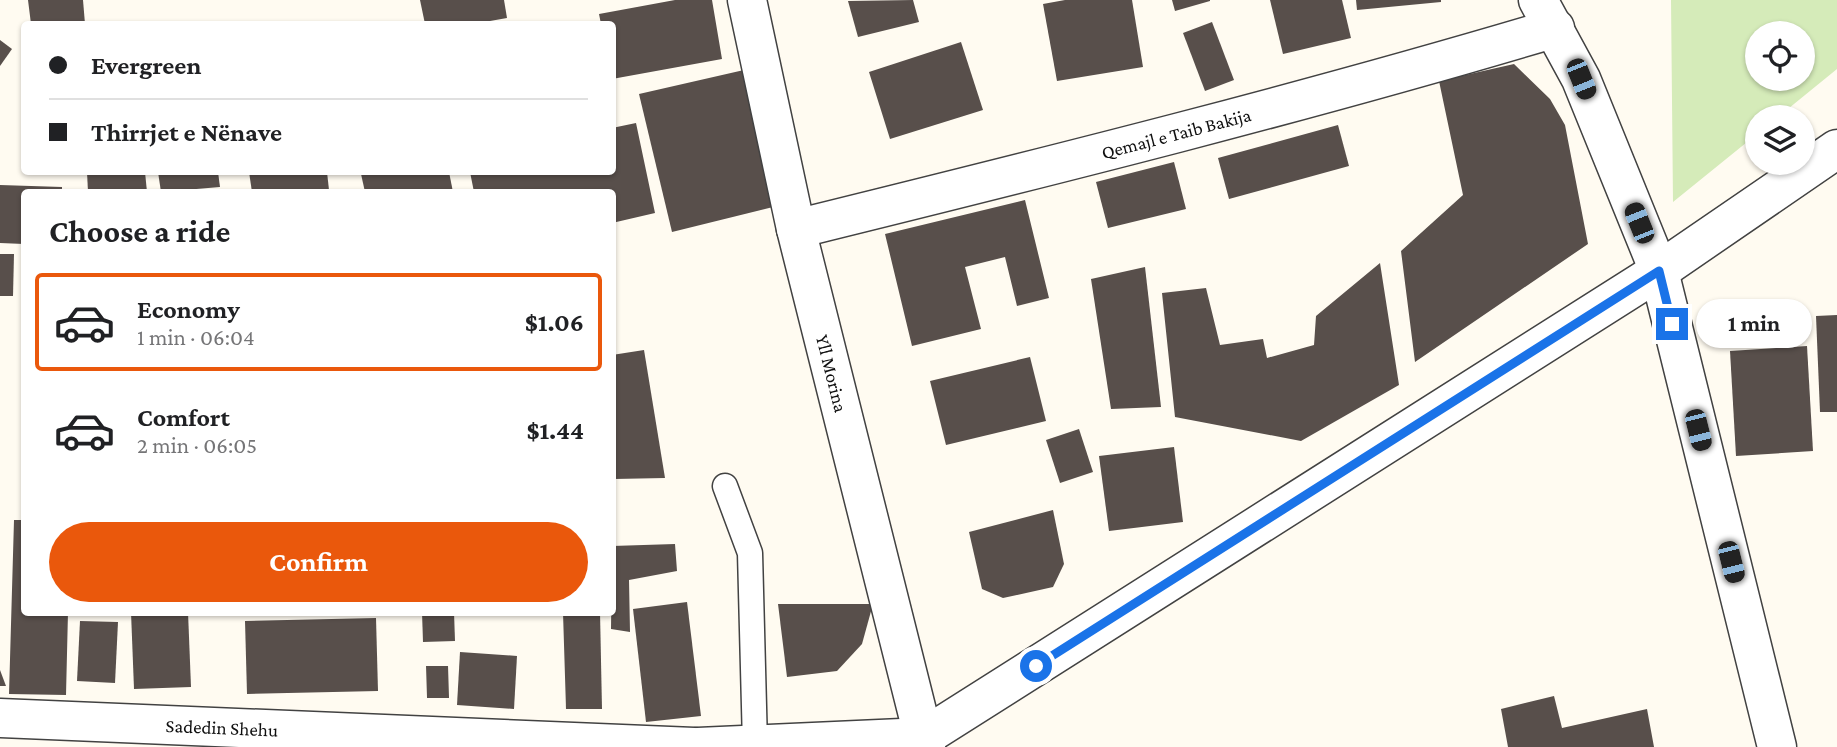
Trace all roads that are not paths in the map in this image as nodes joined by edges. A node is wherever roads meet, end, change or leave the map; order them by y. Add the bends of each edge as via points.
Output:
1 (747, 0) edge
2 (1546, 14) edge
3 (1837, 149) edge
4 (796, 229) junction
5 (1659, 271) junction
6 (725, 486) dead end
7 (0, 718) edge
8 (925, 742) edge
9 (755, 745) junction
10 (696, 747) edge
11 (1777, 747) edge

1 - 4 street, Yll Morina
2 - 4 street, Qemajl e Taib Bakija via 1403,74
2 - 5 street via 1581,79
3 - 5 street
4 - 8 street, Yll Morina
5 - 8 street
5 - 11 street
6 - 9 lane via 750,553
7 - 10 street, Sadedin Shehu
8 - 9 street, Sadedin Shehu
9 - 10 street, Sadedin Shehu

